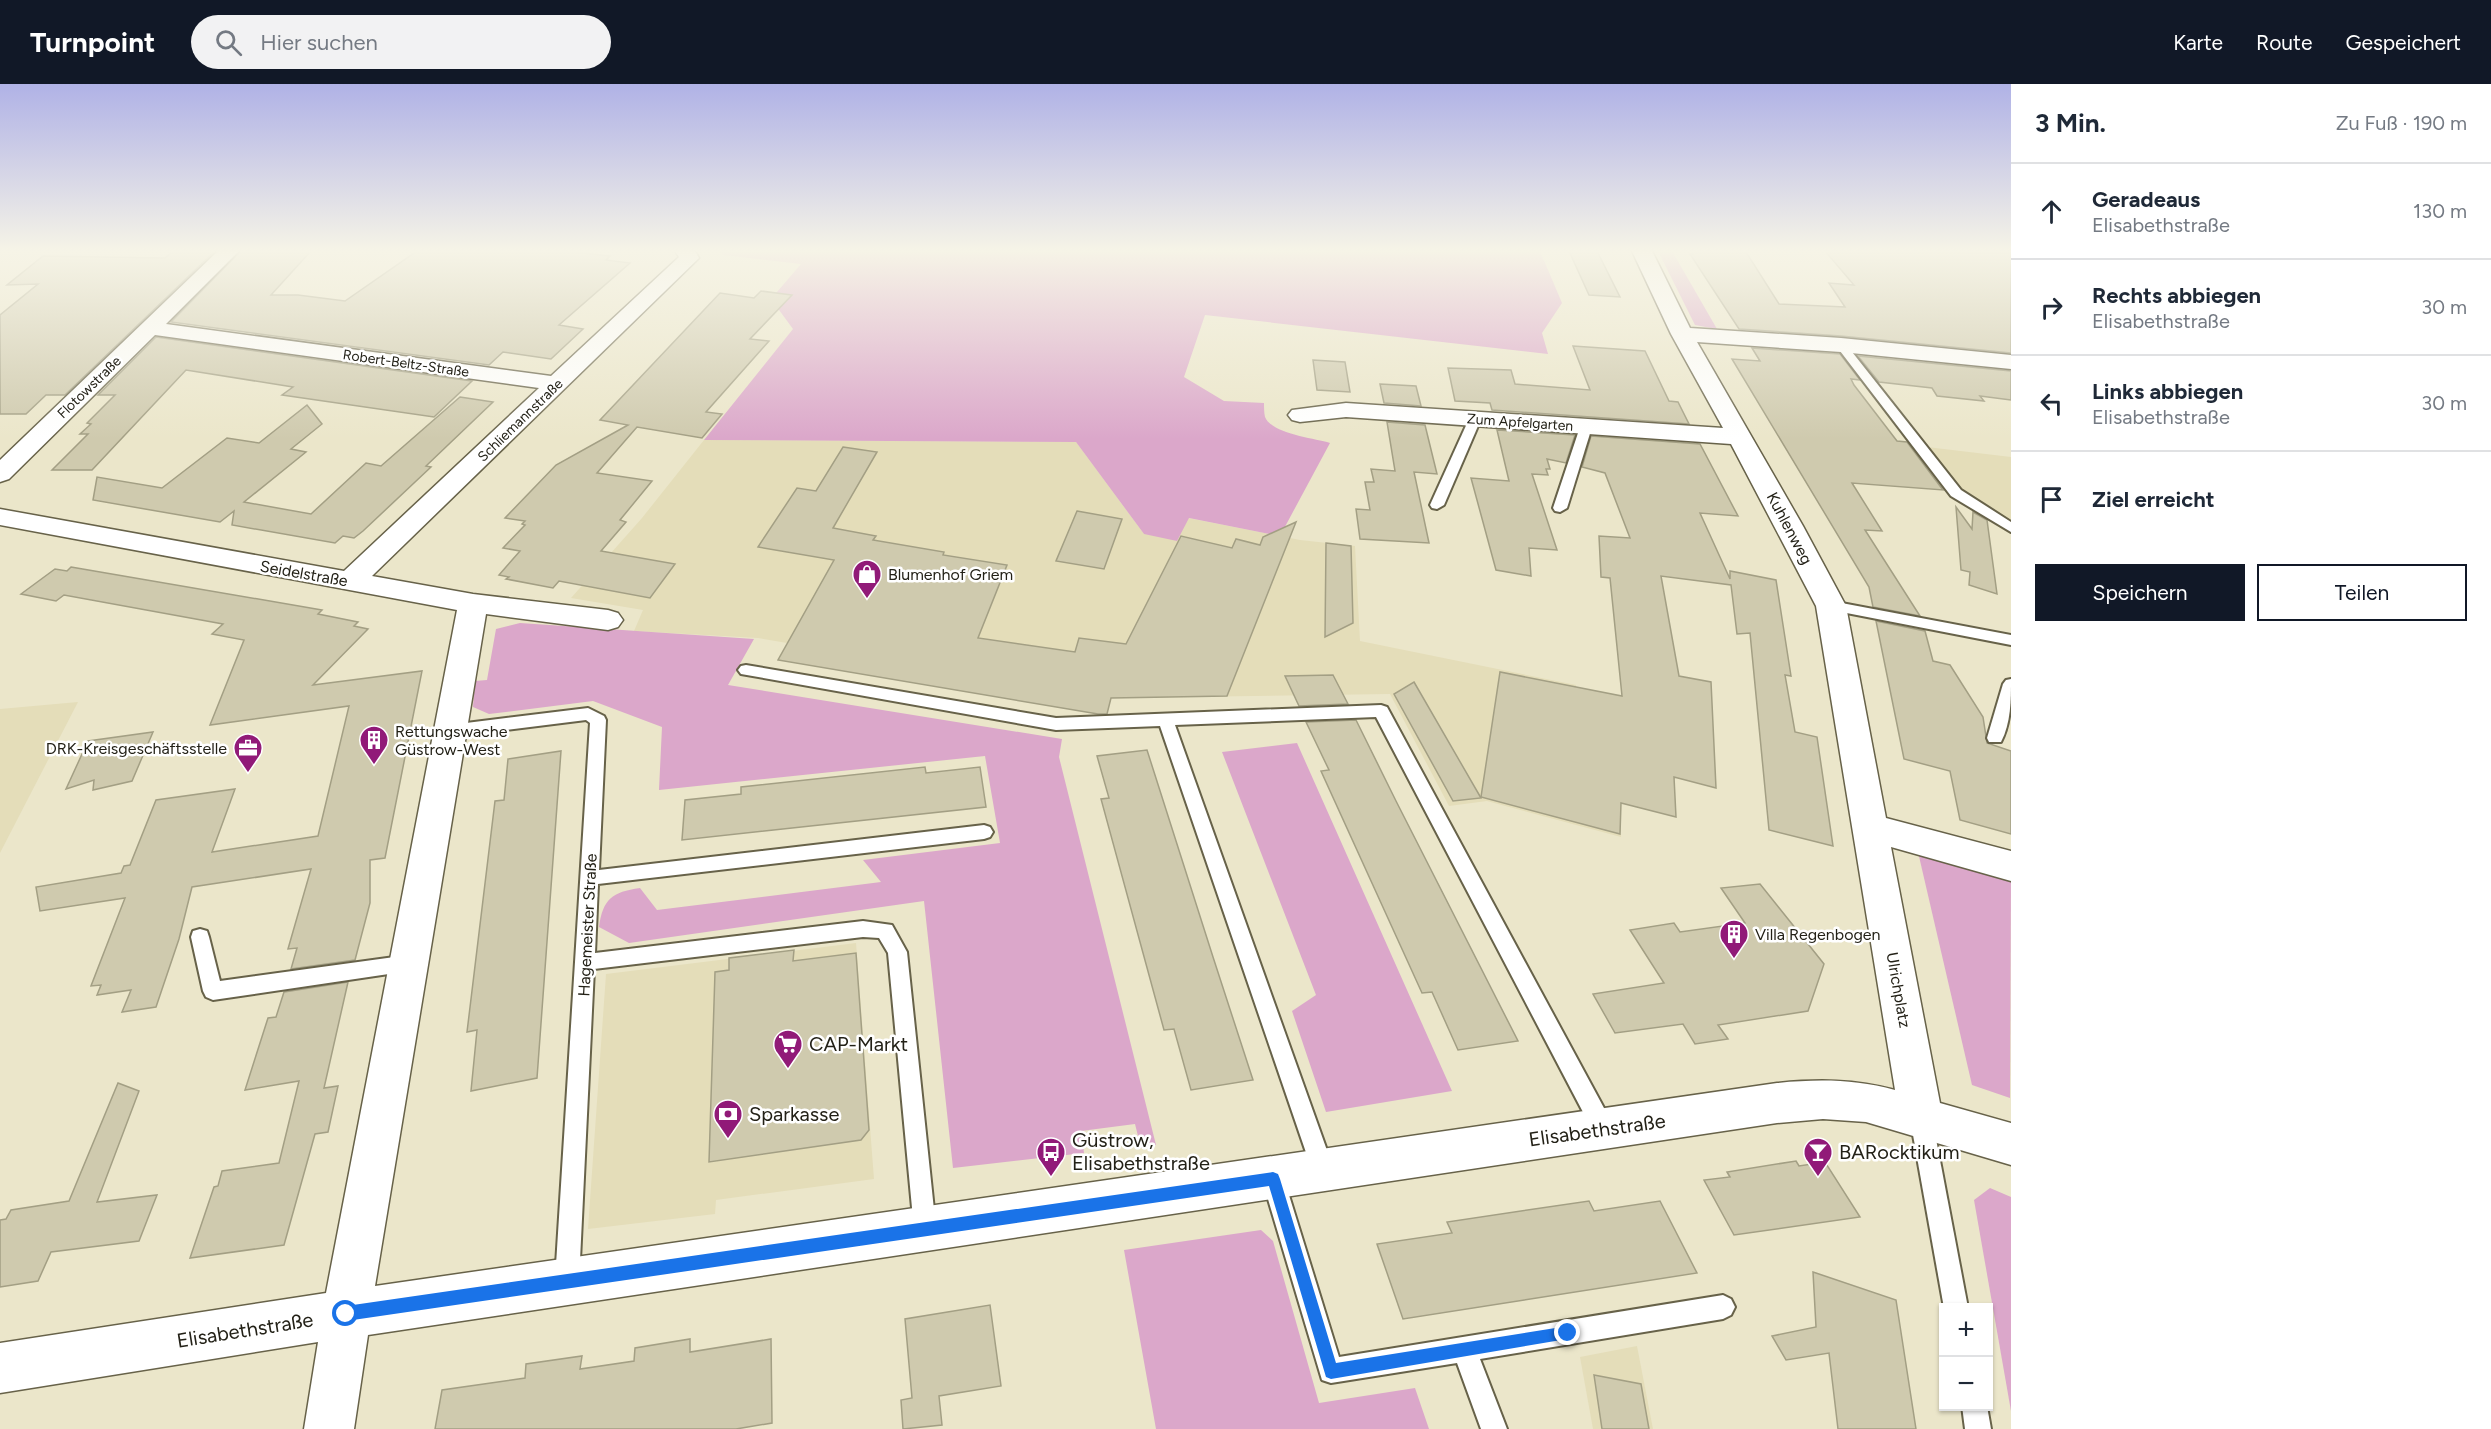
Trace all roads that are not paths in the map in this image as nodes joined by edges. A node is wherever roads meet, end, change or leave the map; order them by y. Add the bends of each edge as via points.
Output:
1 (164, 314) edge
2 (627, 314) edge
3 (1672, 314) edge
4 (149, 328) junction
5 (1682, 334) junction
6 (1841, 345) junction
7 (2011, 362) edge
8 (557, 384) junction
9 (1300, 416) dead end
10 (1475, 419) junction
11 (1586, 427) junction
12 (1740, 437) junction
13 (0, 474) edge
14 (1437, 505) dead end
15 (1560, 508) dead end
16 (0, 517) edge
17 (2011, 528) edge
18 (350, 581) junction
19 (473, 603) junction
20 (1831, 606) junction
21 (608, 620) dead end
22 (2011, 640) edge
23 (746, 670) dead end
24 (2011, 684) edge
25 (1166, 721) junction
26 (450, 731) junction
27 (1995, 738) dead end
28 (1871, 828) junction
29 (984, 832) dead end
30 (2011, 866) edge
31 (590, 878) junction
32 (200, 937) dead end
33 (585, 962) junction
34 (409, 963) junction
35 (1921, 1117) junction
36 (1604, 1129) junction
37 (2011, 1144) edge
38 (1323, 1170) junction
39 (1273, 1179) junction
40 (925, 1228) junction
41 (567, 1281) junction
42 (1955, 1303) edge
43 (1723, 1307) dead end
44 (346, 1314) junction
45 (1464, 1350) junction
46 (0, 1368) edge
47 (1975, 1411) edge
48 (329, 1429) edge
49 (1494, 1429) edge
50 (1978, 1429) edge

1 - 4 street, Flotowstraße
2 - 8 street, Schliemannstraße
3 - 5 street, Kuhlenweg
4 - 8 street, Robert-Beltz-Straße
4 - 13 street, Flotowstraße
5 - 6 street
5 - 12 street, Kuhlenweg
6 - 7 street
6 - 17 lane via 1956,493
8 - 18 street, Schliemannstraße
9 - 10 street, Zum Apfelgarten via 1346,410
10 - 11 street, Zum Apfelgarten
10 - 14 lane
11 - 12 street, Zum Apfelgarten
11 - 15 lane
12 - 20 street, Kuhlenweg
16 - 18 street, Seidelstraße
18 - 19 street, Seidelstraße
19 - 21 street, Seidelstraße
19 - 26 street
20 - 22 lane
20 - 28 street, Kuhlenweg
23 - 25 lane via 1056,724
24 - 27 lane
25 - 36 lane via 1381,711
25 - 38 lane
26 - 31 lane, Hagemeister Straße via 588,714 598,720
26 - 34 street
28 - 30 street
28 - 35 street, Ulrichplatz
29 - 31 lane
31 - 33 lane, Hagemeister Straße
32 - 34 lane via 213,990
33 - 40 lane via 862,928 885,931 897,952
33 - 41 lane, Hagemeister Straße
34 - 44 street
35 - 36 street, Elisabethstraße via 1866,1102 1822,1100
35 - 37 street
35 - 42 lane, Ulrichplatz
36 - 38 street, Elisabethstraße
38 - 39 street, Elisabethstraße
39 - 40 street, Elisabethstraße
39 - 45 lane via 1331,1371
40 - 41 street, Elisabethstraße
41 - 44 street, Elisabethstraße
43 - 45 lane
44 - 46 street, Elisabethstraße
44 - 48 street
45 - 49 lane
47 - 50 lane

